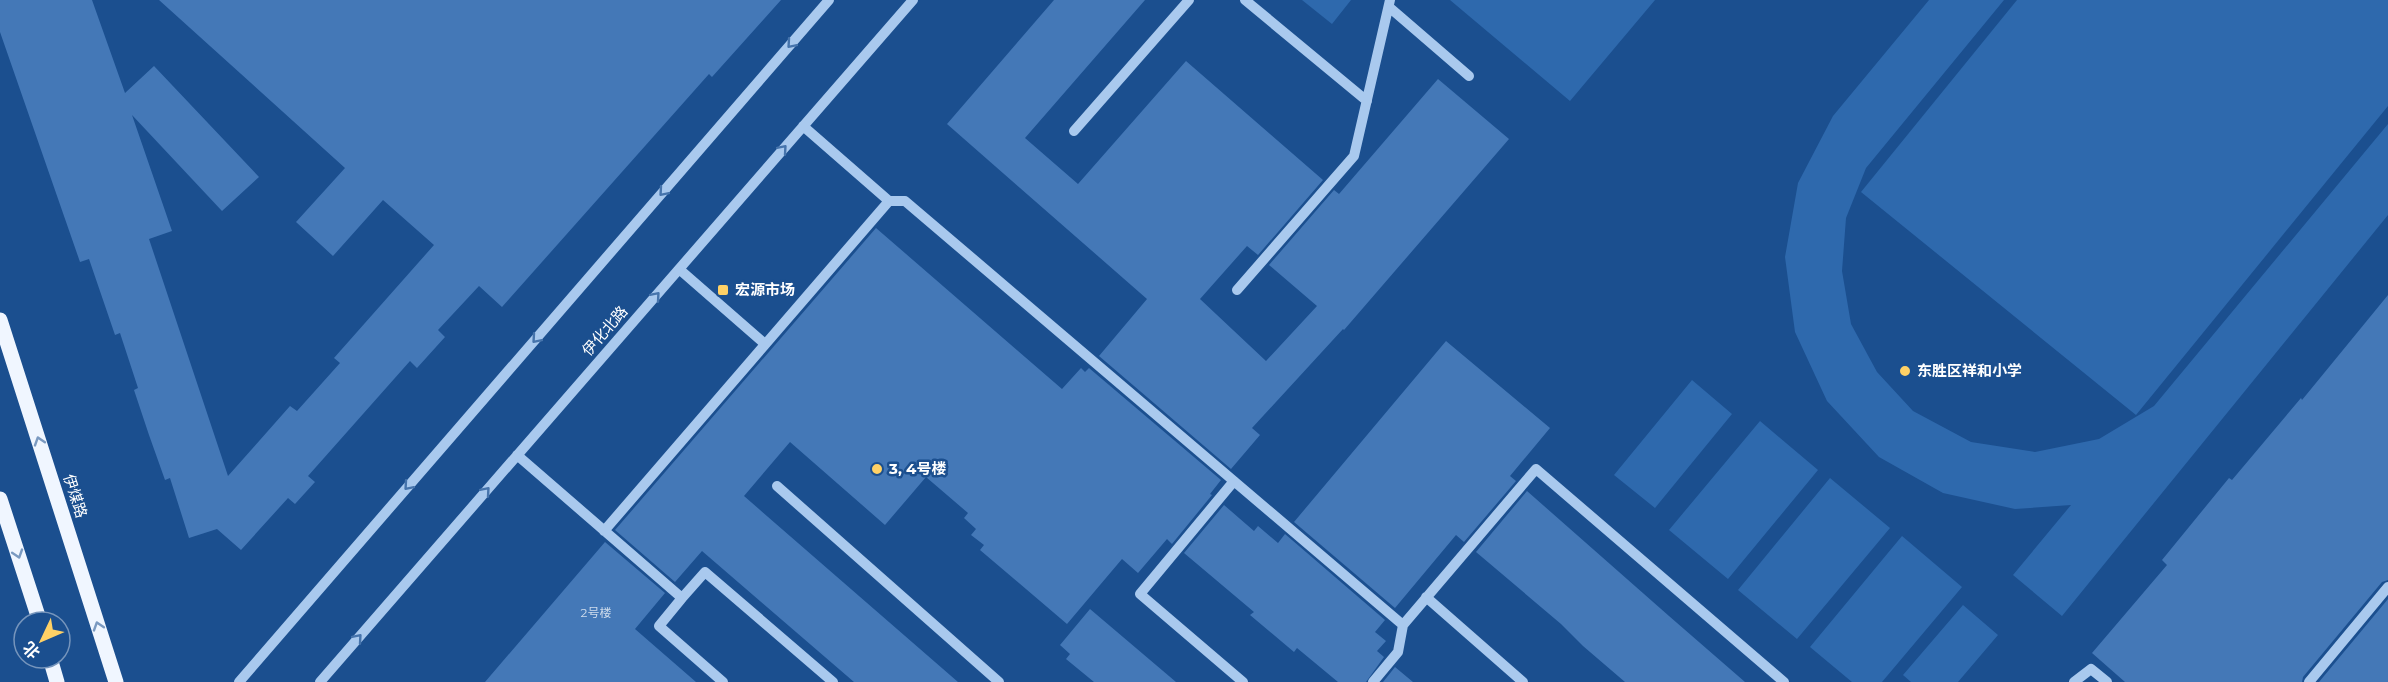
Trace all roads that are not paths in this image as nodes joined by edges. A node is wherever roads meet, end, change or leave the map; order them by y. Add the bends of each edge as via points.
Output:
1 (829, 0) edge
2 (913, 0) edge
3 (1189, 0) edge
4 (1245, 0) edge
5 (1389, 3) edge
6 (1468, 76) dead end
7 (1367, 101) junction
8 (803, 126) junction
9 (1074, 131) dead end
10 (889, 201) junction
11 (679, 269) junction
12 (1237, 290) dead end
13 (0, 320) edge
14 (765, 344) junction
15 (517, 455) junction
16 (1234, 481) junction
17 (777, 486) dead end
18 (0, 499) edge
19 (604, 531) junction
20 (2388, 587) edge
21 (1426, 597) junction
22 (682, 598) junction
23 (36, 610) edge
24 (1402, 625) junction
25 (116, 682) edge
26 (239, 682) edge
27 (320, 682) edge
28 (723, 682) edge
29 (833, 682) edge
30 (999, 682) edge
31 (1243, 682) edge
32 (1373, 682) edge
33 (1523, 682) edge
34 (1784, 682) edge
35 (2074, 682) edge
36 (2107, 682) edge
37 (2309, 682) edge

1 -> 26 street
2 - 8 street, 伊化北路
3 - 9 street
4 - 7 street
5 - 6 street
5 - 7 street
7 - 12 street via 1354,156
8 - 10 street
11 -> 8 street, 伊化北路
10 - 14 street
10 - 16 street via 904,201
11 - 14 street
15 -> 11 street, 伊化北路
25 -> 13 main road, 伊煤路
14 - 19 street
15 - 19 street
27 -> 15 street, 伊化北路
16 - 24 street
16 - 31 street via 1140,594
17 - 30 street
18 -> 23 main road
19 - 22 street
20 - 37 street
21 - 24 street
21 - 33 street
21 - 34 street via 1536,469
22 - 28 street via 659,626
22 - 29 street via 705,572
24 - 32 street via 1398,652
35 - 36 street via 2091,669

